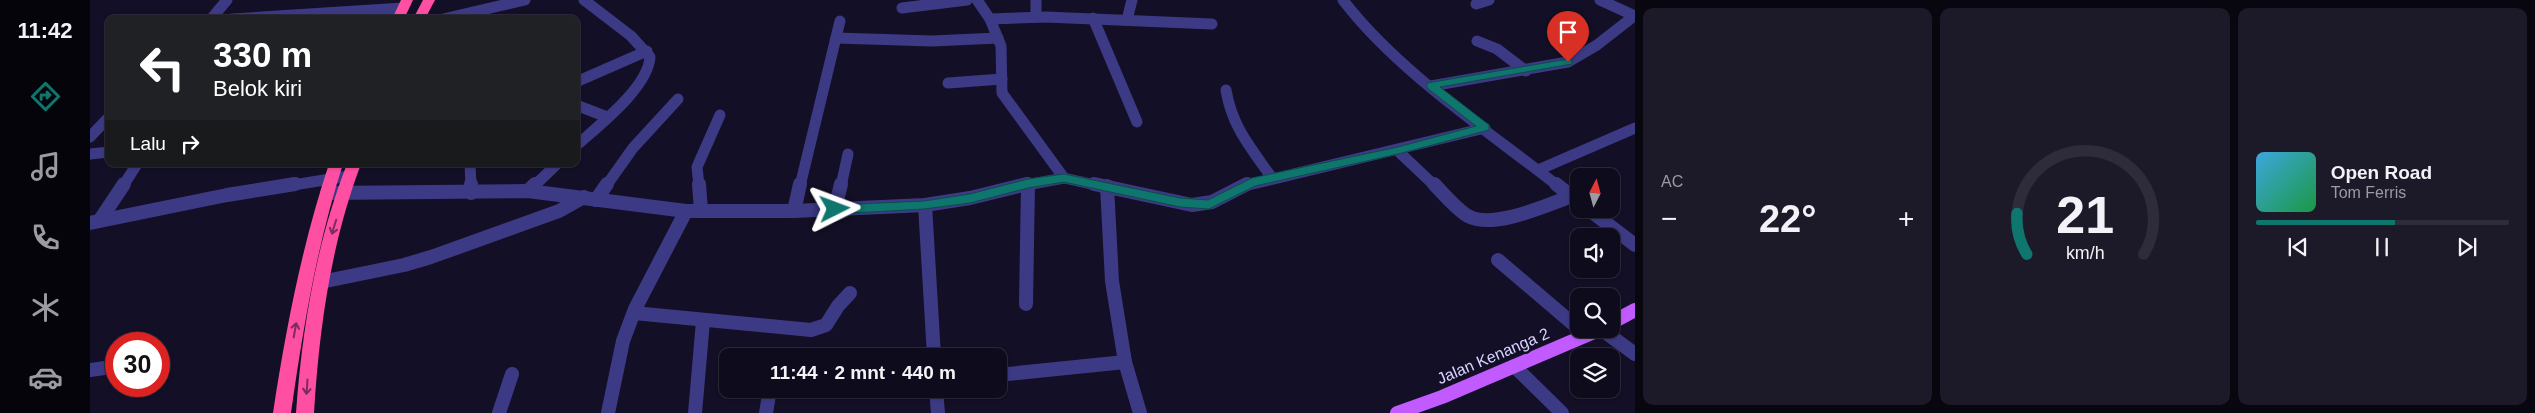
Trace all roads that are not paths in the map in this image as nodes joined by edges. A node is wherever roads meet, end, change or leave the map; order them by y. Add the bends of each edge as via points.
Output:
1 (227, 0) edge
2 (428, 0) edge
3 (525, 0) edge
4 (584, 0) edge
5 (967, 0) edge
6 (977, 0) edge
7 (1036, 0) edge
8 (1132, 0) edge
9 (1344, 0) edge
10 (1489, 0) edge
11 (1600, 0) edge
12 (1476, 4) dead end
13 (902, 8) dead end
14 (403, 9) edge
15 (214, 15) edge
16 (300, 15) edge
17 (421, 15) edge
18 (463, 15) edge
19 (1635, 16) edge
20 (1036, 17) junction
21 (1093, 18) junction
22 (990, 19) junction
23 (1127, 20) junction
24 (840, 21) dead end
25 (1212, 24) dead end
26 (836, 38) junction
27 (998, 38) junction
28 (1478, 41) dead end
29 (647, 51) junction
30 (1526, 71) junction
31 (1002, 79) junction
32 (580, 80) edge
33 (948, 83) dead end
34 (1431, 86) junction
35 (1226, 90) dead end
36 (678, 99) dead end
37 (580, 106) edge
38 (720, 115) dead end
39 (607, 116) junction
40 (105, 121) edge
41 (1137, 122) dead end
42 (1485, 128) junction
43 (1635, 128) edge
44 (90, 137) edge
45 (580, 142) edge
46 (1398, 150) junction
47 (105, 152) edge
48 (90, 154) edge
49 (848, 154) dead end
50 (135, 167) edge
51 (470, 167) edge
52 (554, 167) edge
53 (1538, 170) junction
54 (349, 177) edge
55 (331, 178) edge
56 (1064, 178) junction
57 (1272, 178) junction
58 (1028, 184) junction
59 (1107, 186) junction
60 (528, 191) junction
61 (471, 193) junction
62 (1570, 195) edge
63 (590, 199) junction
64 (1570, 200) edge
65 (924, 205) junction
66 (835, 209) junction
67 (686, 211) junction
68 (701, 211) junction
69 (794, 211) junction
70 (1599, 218) edge
71 (95, 221) edge
72 (1635, 246) edge
73 (1498, 260) dead end
74 (320, 282) junction
75 (850, 293) dead end
76 (1026, 304) dead end
77 (1635, 310) edge
78 (634, 313) junction
79 (1620, 318) edge
80 (703, 321) junction
81 (1570, 321) edge
82 (1579, 338) edge
83 (1613, 338) edge
84 (933, 348) edge
85 (1635, 354) edge
86 (1125, 362) junction
87 (1514, 366) junction
88 (105, 368) edge
89 (90, 370) edge
90 (512, 374) dead end
91 (1007, 374) edge
92 (768, 398) edge
93 (937, 398) edge
94 (282, 413) edge
95 (305, 413) edge
96 (499, 413) edge
97 (608, 413) edge
98 (695, 413) edge
99 (766, 413) edge
100 (938, 413) edge
101 (1140, 413) edge
102 (1397, 413) edge
103 (1562, 413) edge

1 - 15 street
2 - 17 highway
3 - 18 street
4 - 29 street
5 - 13 street
6 - 22 street
7 - 20 street
8 - 23 street
9 - 34 street via 1365,29
10 - 12 street
11 - 19 street
14 - 16 street
19 - 30 street via 1575,59
20 - 21 street
20 - 22 street
21 - 23 street
21 - 41 street
22 - 27 street
23 - 25 street
24 - 26 street
26 - 27 street via 932,41
26 - 69 street
27 - 31 street via 1003,53
28 - 30 street via 1497,48
29 - 32 street
29 - 39 street via 651,64 648,71
30 - 34 street
31 - 33 street
31 - 56 street via 1002,93
34 - 42 street
35 - 57 street via 1237,129
36 - 63 street
37 - 39 street
38 - 68 street via 697,168
39 - 45 street
40 - 44 street
42 - 46 street
42 - 53 street
43 - 53 street
46 - 57 street
46 - 64 street via 1468,216 1476,219 1494,221
47 - 48 street
49 - 66 street
50 - 71 street
51 - 61 street
52 - 60 street
53 - 62 street
54 - 55 street
54 - 61 street
54 -> 74 highway
55 - 71 street
94 -> 55 highway via 304,284
56 - 58 street
56 - 59 street
57 - 59 street via 1246,185 1209,205 1176,202
58 - 65 street
58 - 76 street
59 - 86 street via 1112,281
60 - 61 street
60 - 63 street
63 - 67 street
63 - 74 street via 431,257
65 - 66 street
65 - 84 street
66 - 69 street
67 - 68 street
67 - 78 street
68 - 69 street
70 - 72 street
73 - 81 street
74 -> 95 highway via 313,320
75 - 80 street via 839,301 829,325 824,329
77 - 79 main road
78 - 80 street
78 - 97 street via 623,341
80 - 98 street
82 - 87 main road, Jalan Kenanga 2
83 - 85 street
86 - 91 street
86 - 101 street
87 - 102 main road, Jalan Kenanga 2
87 - 103 street
88 - 89 street
90 - 96 street
92 - 99 street
93 - 100 street

